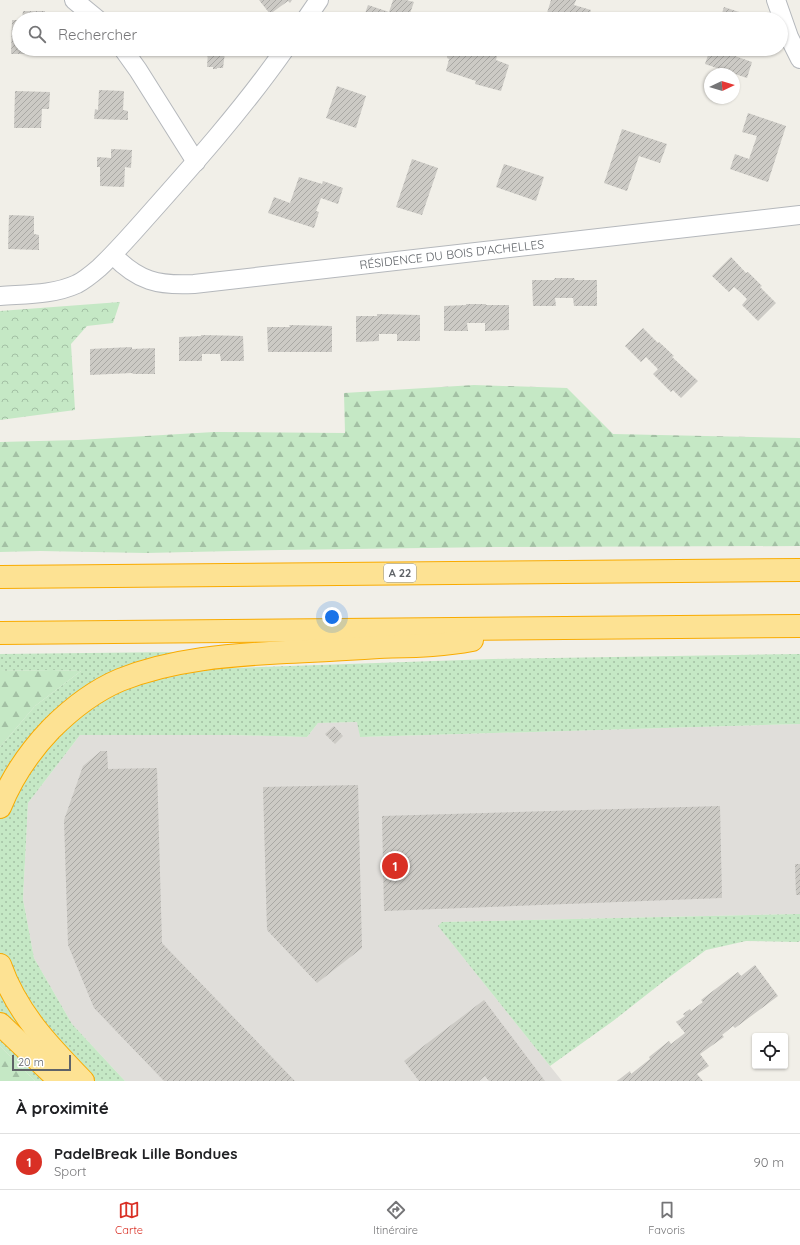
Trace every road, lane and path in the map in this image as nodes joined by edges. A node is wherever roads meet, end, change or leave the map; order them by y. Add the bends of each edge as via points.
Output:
1 (74, 0) edge
2 (319, 0) edge
3 (776, 0) edge
4 (89, 12) edge
5 (311, 12) edge
6 (780, 12) edge
7 (788, 34) edge
8 (129, 56) edge
9 (280, 56) edge
10 (800, 59) edge
11 (196, 162) junction
12 (800, 215) edge
13 (113, 255) junction
14 (0, 296) edge
15 (800, 570) edge
16 (0, 577) edge
17 (800, 626) edge
18 (511, 629) junction
19 (0, 633) edge
20 (0, 806) edge
21 (0, 965) edge
22 (0, 1024) edge
23 (60, 1081) edge
24 (83, 1081) edge

1 - 4 street
2 - 5 street
3 - 6 street
7 - 10 street
8 - 11 street
9 - 11 street
11 - 13 street
12 - 13 street, RÉSIDENCE DU BOIS D'ACHELLES via 194,284 167,285 152,281 124,267
13 - 14 street via 79,284 64,290
15 - 16 highway, A 22
17 - 18 highway
18 - 19 highway
18 - 20 highway via 438,645 222,657 159,667 135,675 87,698 61,719 40,740 20,766
21 - 24 highway via 18,1005 30,1022
22 - 23 highway

